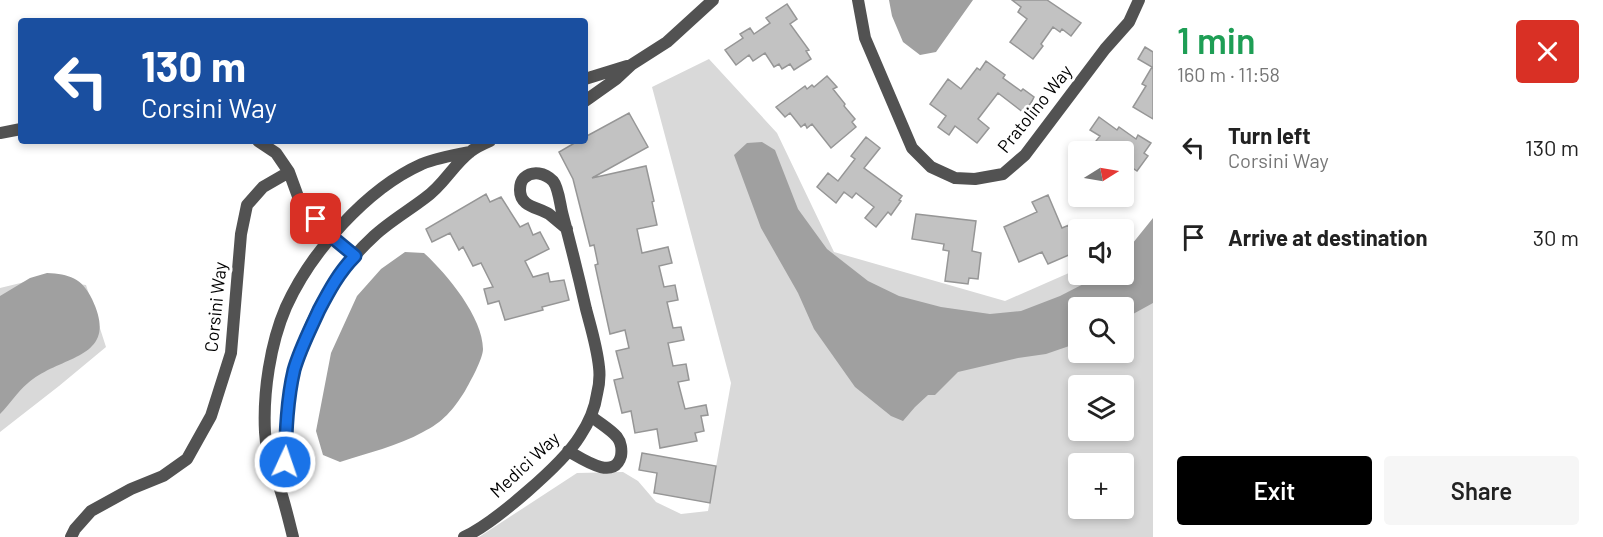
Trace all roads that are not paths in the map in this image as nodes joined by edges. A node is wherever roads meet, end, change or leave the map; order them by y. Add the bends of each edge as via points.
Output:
1 (713, 0) edge
2 (858, 0) edge
3 (1139, 0) edge
4 (631, 65) junction
5 (588, 78) edge
6 (588, 99) edge
7 (18, 130) edge
8 (0, 133) edge
9 (262, 144) edge
10 (485, 144) edge
11 (470, 152) junction
12 (289, 172) junction
13 (567, 229) junction
14 (332, 237) junction
15 (355, 256) junction
16 (591, 416) junction
17 (568, 451) junction
18 (279, 487) junction
19 (70, 537) edge
20 (293, 537) edge
21 (464, 537) edge

1 - 4 street via 667,42
2 - 3 street, Pratolino Way via 866,38 912,148 932,167 955,178 975,179 1003,174 1025,155 1129,22
4 - 5 street
4 - 6 street
7 - 8 street
9 - 12 street via 276,153
10 - 11 street
11 - 14 street via 422,165 395,180 360,206
11 - 15 street via 427,197 374,236
12 - 14 street via 300,202
12 - 19 street, Corsini Way via 263,187 247,205 231,353 211,416 188,459 163,476 91,511
13 - 13 street, Medici Way via 524,202 520,188 526,176 544,174 554,182
13 - 16 street, Medici Way via 599,368
14 - 15 street
14 - 18 street via 307,269 286,308 271,358 265,433 270,469
15 - 18 street via 330,290 304,340 294,370
16 - 17 street, Medici Way
16 - 17 street via 619,439 622,453 618,462 604,468
17 - 21 street, Medici Way via 495,518
18 - 20 street

